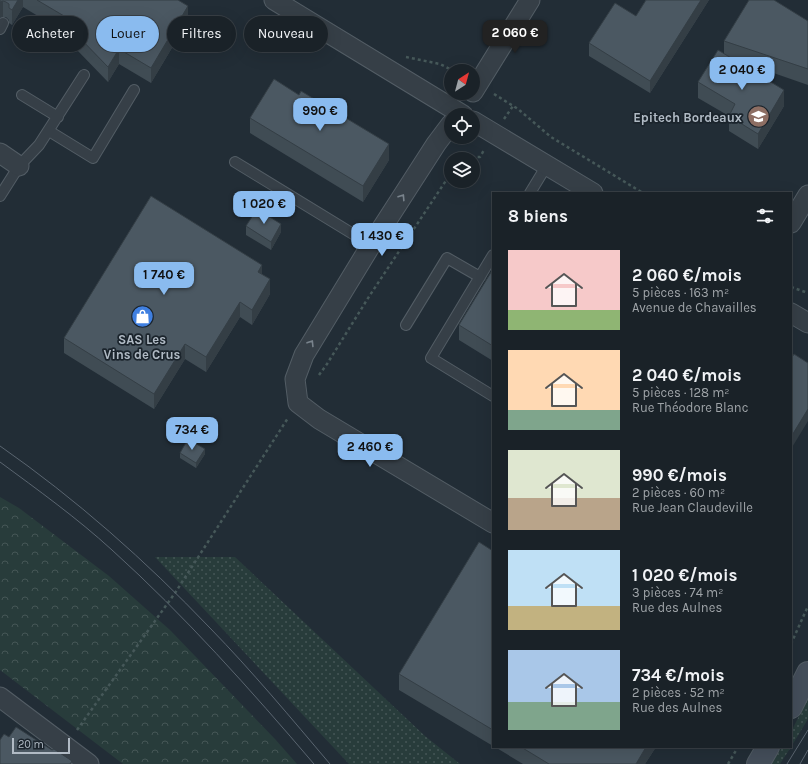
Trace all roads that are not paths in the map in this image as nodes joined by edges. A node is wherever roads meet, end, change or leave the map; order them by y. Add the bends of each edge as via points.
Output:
1 (274, 0) edge
2 (530, 0) edge
3 (84, 75) dead end
4 (480, 82) edge
5 (134, 90) dead end
6 (22, 95) dead end
7 (445, 108) edge
8 (58, 117) junction
9 (480, 128) edge
10 (49, 131) junction
11 (444, 136) edge
12 (0, 153) edge
13 (235, 162) dead end
14 (547, 165) junction
15 (19, 166) junction
16 (531, 192) edge
17 (591, 192) edge
18 (808, 195) edge
19 (0, 196) edge
20 (792, 221) edge
21 (371, 245) junction
22 (492, 257) edge
23 (480, 277) junction
24 (792, 314) edge
25 (808, 323) edge
26 (406, 325) dead end
27 (492, 395) edge
28 (492, 522) edge
29 (808, 673) edge
30 (0, 697) edge
31 (792, 705) edge
32 (767, 748) edge
33 (88, 764) edge
34 (758, 764) edge

1 - 7 street
2 - 4 street
3 - 8 lane
5 - 10 lane via 93,158
6 - 8 lane
8 - 10 lane
9 - 14 street
10 - 15 lane
21 -> 11 street via 436,144
12 - 15 street
13 - 21 lane
14 - 16 lane
14 - 17 street
15 - 19 lane
18 - 20 street
28 -> 21 street via 298,404 295,379 304,355
22 - 23 lane
23 - 26 lane via 447,258
23 - 27 lane via 431,358
24 - 25 street
29 - 31 main road
30 - 33 street
32 - 34 main road

